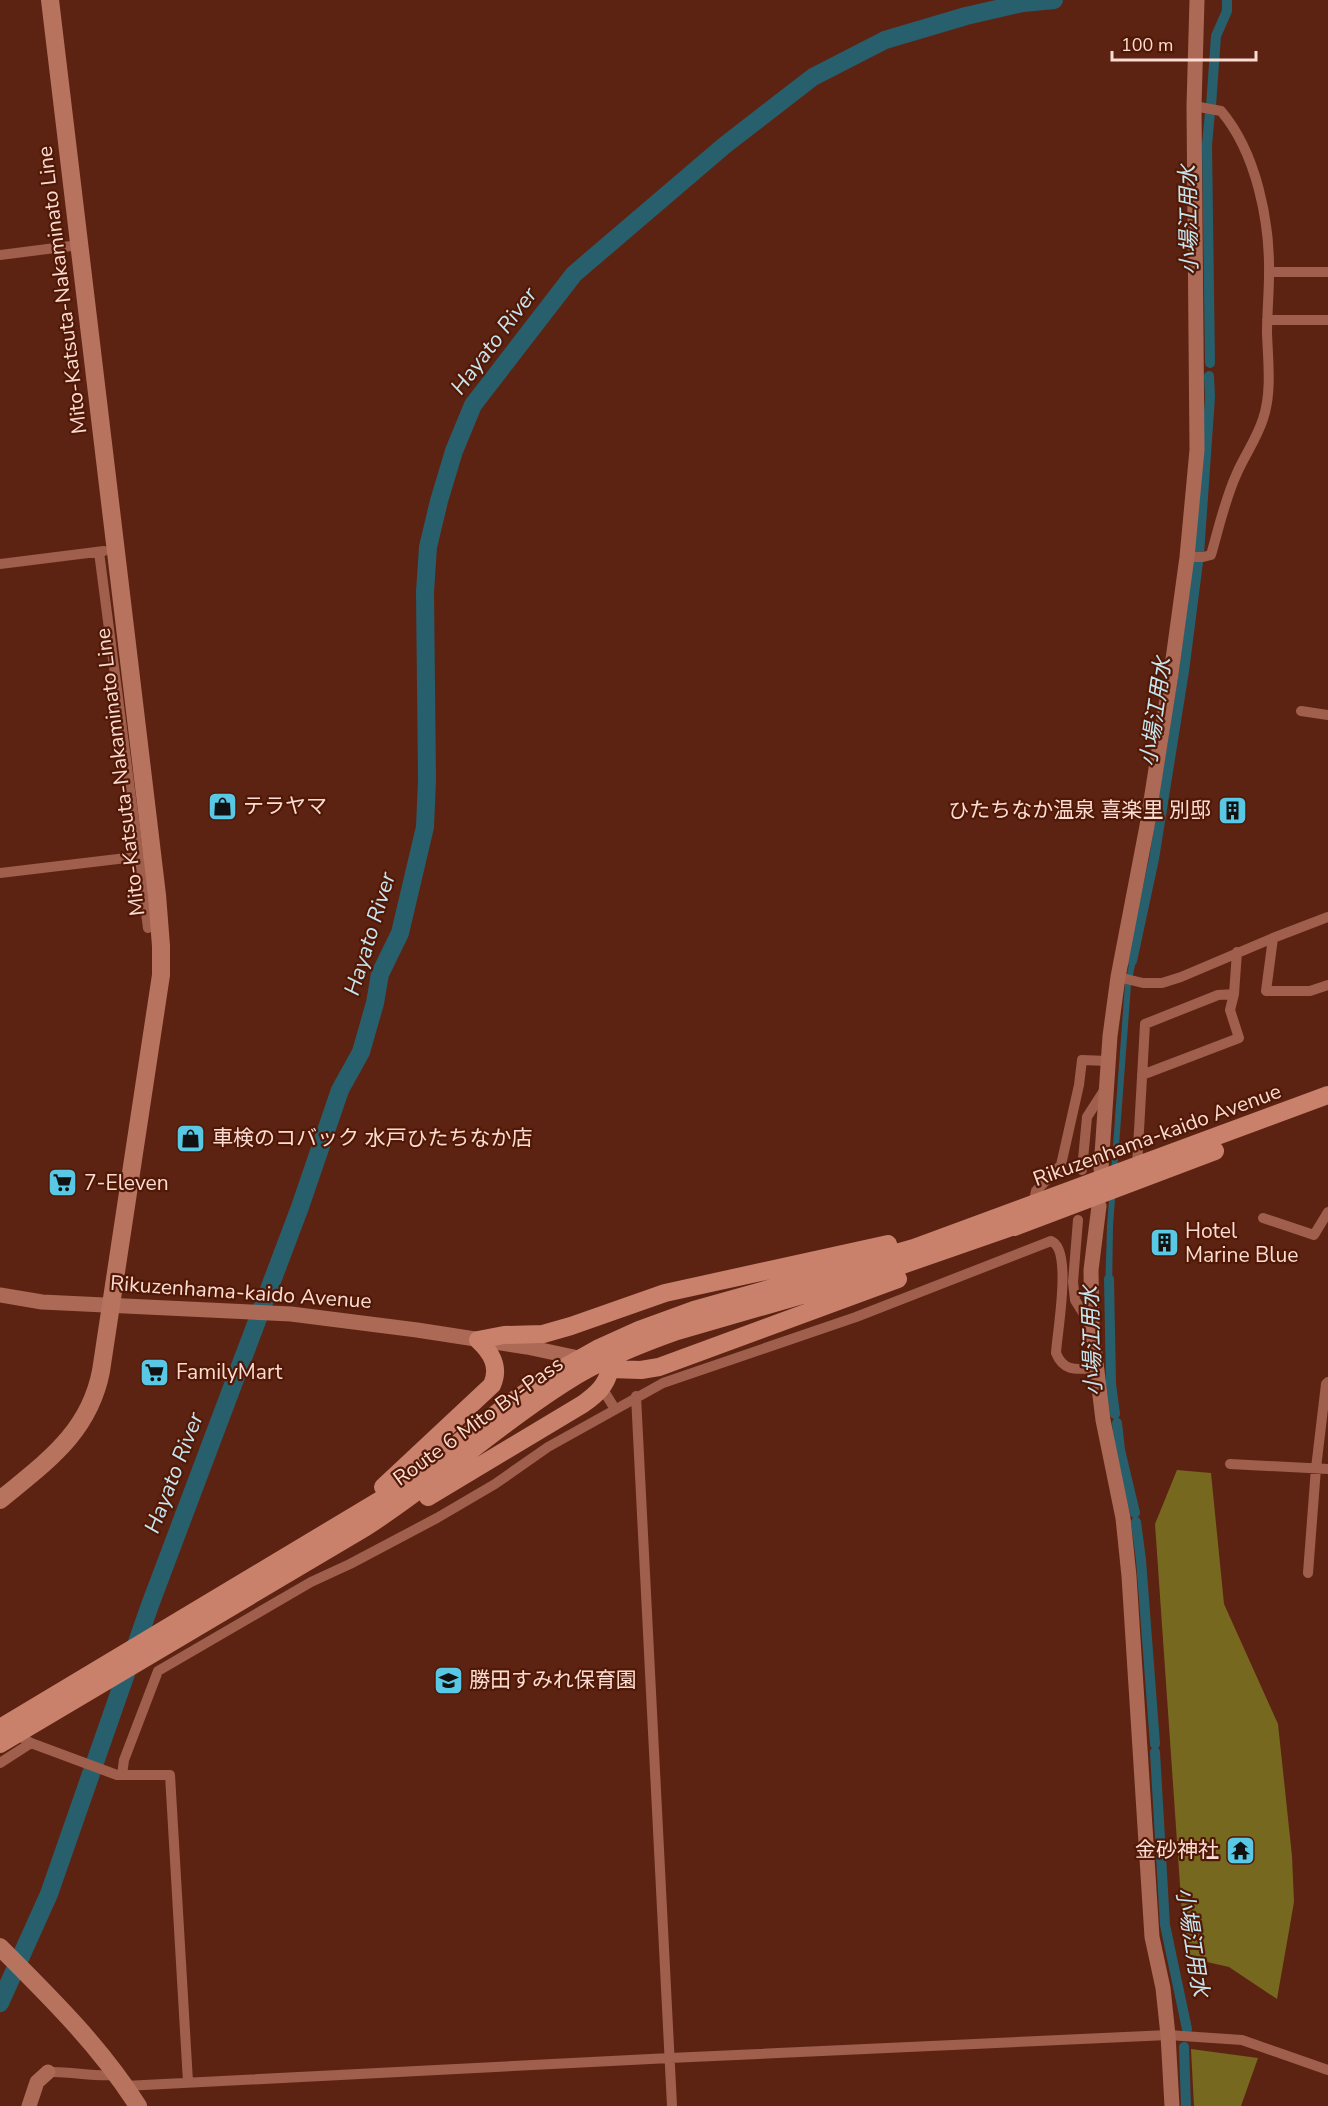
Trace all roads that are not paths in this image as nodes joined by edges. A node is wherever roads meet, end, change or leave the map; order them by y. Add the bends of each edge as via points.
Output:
1 (50, 0) edge
2 (1197, 0) edge
3 (1194, 106) junction
4 (79, 245) junction
5 (0, 255) edge
6 (1269, 272) junction
7 (1328, 272) edge
8 (1267, 320) junction
9 (1328, 320) edge
10 (108, 551) junction
11 (1187, 557) junction
12 (0, 564) edge
13 (1301, 711) dead end
14 (1328, 715) edge
15 (145, 855) junction
16 (0, 873) edge
17 (1328, 917) edge
18 (148, 928) dead end
19 (1273, 938) junction
20 (1237, 952) junction
21 (1118, 977) junction
22 (1328, 985) edge
23 (1234, 994) junction
24 (1108, 1061) junction
25 (1142, 1075) junction
26 (1106, 1088) junction
27 (1328, 1095) edge
28 (1328, 1108) edge
29 (1137, 1166) junction
30 (1101, 1169) dead end
31 (1082, 1170) dead end
32 (1033, 1205) junction
33 (1099, 1206) dead end
34 (1328, 1212) edge
35 (1001, 1217) junction
36 (1263, 1218) dead end
37 (1078, 1220) dead end
38 (1023, 1223) junction
39 (0, 1295) edge
40 (110, 1305) junction
41 (1092, 1328) junction
42 (478, 1340) junction
43 (613, 1362) junction
44 (1097, 1368) junction
45 (571, 1371) junction
46 (661, 1375) junction
47 (1328, 1382) edge
48 (602, 1389) junction
49 (636, 1396) junction
50 (615, 1408) junction
51 (1230, 1464) dead end
52 (1316, 1468) junction
53 (1328, 1469) edge
54 (0, 1500) edge
55 (324, 1536) junction
56 (321, 1555) junction
57 (1308, 1573) dead end
58 (12, 1737) edge
59 (0, 1763) edge
60 (119, 1775) junction
61 (0, 1947) edge
62 (1168, 2035) junction
63 (670, 2058) junction
64 (1328, 2070) edge
65 (48, 2072) joint
66 (121, 2081) junction
67 (188, 2082) junction
68 (29, 2106) edge
69 (138, 2106) edge
70 (672, 2106) edge
71 (1172, 2106) edge

1 - 4 main road, Mito-Katsuta-Nakaminato Line
2 - 3 street
3 - 6 street via 1221,111 1252,165
3 - 11 street via 1197,450
4 - 5 street
4 - 10 main road, Mito-Katsuta-Nakaminato Line
6 - 7 street
6 - 8 street
8 - 9 street
8 - 11 street via 1268,394 1263,419 1223,510 1211,555
10 - 12 street
10 - 15 main road, Mito-Katsuta-Nakaminato Line
11 - 21 street via 1147,826
13 - 14 street
15 - 16 street
15 - 18 street
15 - 40 main road, Mito-Katsuta-Nakaminato Line via 161,946 159,997
17 - 19 street
19 - 20 street
19 - 22 street via 1266,991 1310,991
20 - 21 street via 1162,982 1143,983
20 - 23 street
21 - 24 street
23 - 25 street via 1218,995 1145,1024
23 - 25 street via 1230,1010 1239,1038
24 - 26 street
24 - 32 street via 1082,1060 1061,1165 1036,1191
25 - 29 street
26 - 30 street
26 - 31 street via 1087,1118
27 - 29 highway, Rikuzenhama-kaido Avenue
28 - 38 highway, Rikuzenhama-kaido Avenue
29 - 32 highway, Rikuzenhama-kaido Avenue
32 - 35 highway, Rikuzenhama-kaido Avenue
33 - 41 street via 1091,1270
34 - 36 street via 1314,1235
35 - 42 highway via 676,1290 543,1334
35 - 45 highway, Route 6 Mito By-Pass via 914,1248 694,1310 597,1349
37 - 41 street via 1075,1300
38 - 43 highway, Route 6 Mito By-Pass via 882,1272 698,1324 645,1342
38 - 46 highway via 924,1269
39 - 40 street, Rikuzenhama-kaido Avenue via 42,1302
40 - 42 street, Rikuzenhama-kaido Avenue via 286,1314
40 - 54 main road, Mito-Katsuta-Nakaminato Line via 98,1383 81,1423 63,1447
41 - 44 street
42 - 43 street, Rikuzenhama-kaido Avenue
42 - 55 highway via 496,1367 492,1385 392,1479
43 - 45 highway, Route 6 Mito By-Pass
43 - 46 highway
43 - 48 highway
44 - 46 street via 1067,1368 1056,1353 1063,1284 1059,1248 1051,1241 856,1317
44 - 62 street via 1123,1518 1152,1937
45 - 55 highway, Route 6 Mito By-Pass via 514,1400 393,1493
45 - 56 highway, Route 6 Mito By-Pass via 404,1502
46 - 49 street
47 - 52 street
48 - 50 street
48 - 56 highway via 407,1510
49 - 50 street
49 - 63 street
50 - 60 street via 437,1518 311,1582 158,1671
51 - 52 street
52 - 53 street
52 - 57 street
55 - 58 highway, Route 6 Mito By-Pass via 97,1670
56 - 58 highway, Route 6 Mito By-Pass
58 - 59 street
58 - 60 street
60 - 67 street via 170,1775
61 - 66 main road via 83,2033
62 - 63 street
62 - 64 street via 1242,2040
62 - 71 street
63 - 67 street
63 - 70 street
65 - 66 street via 66,2071
65 - 68 street via 37,2082
66 - 67 street
66 - 69 main road

